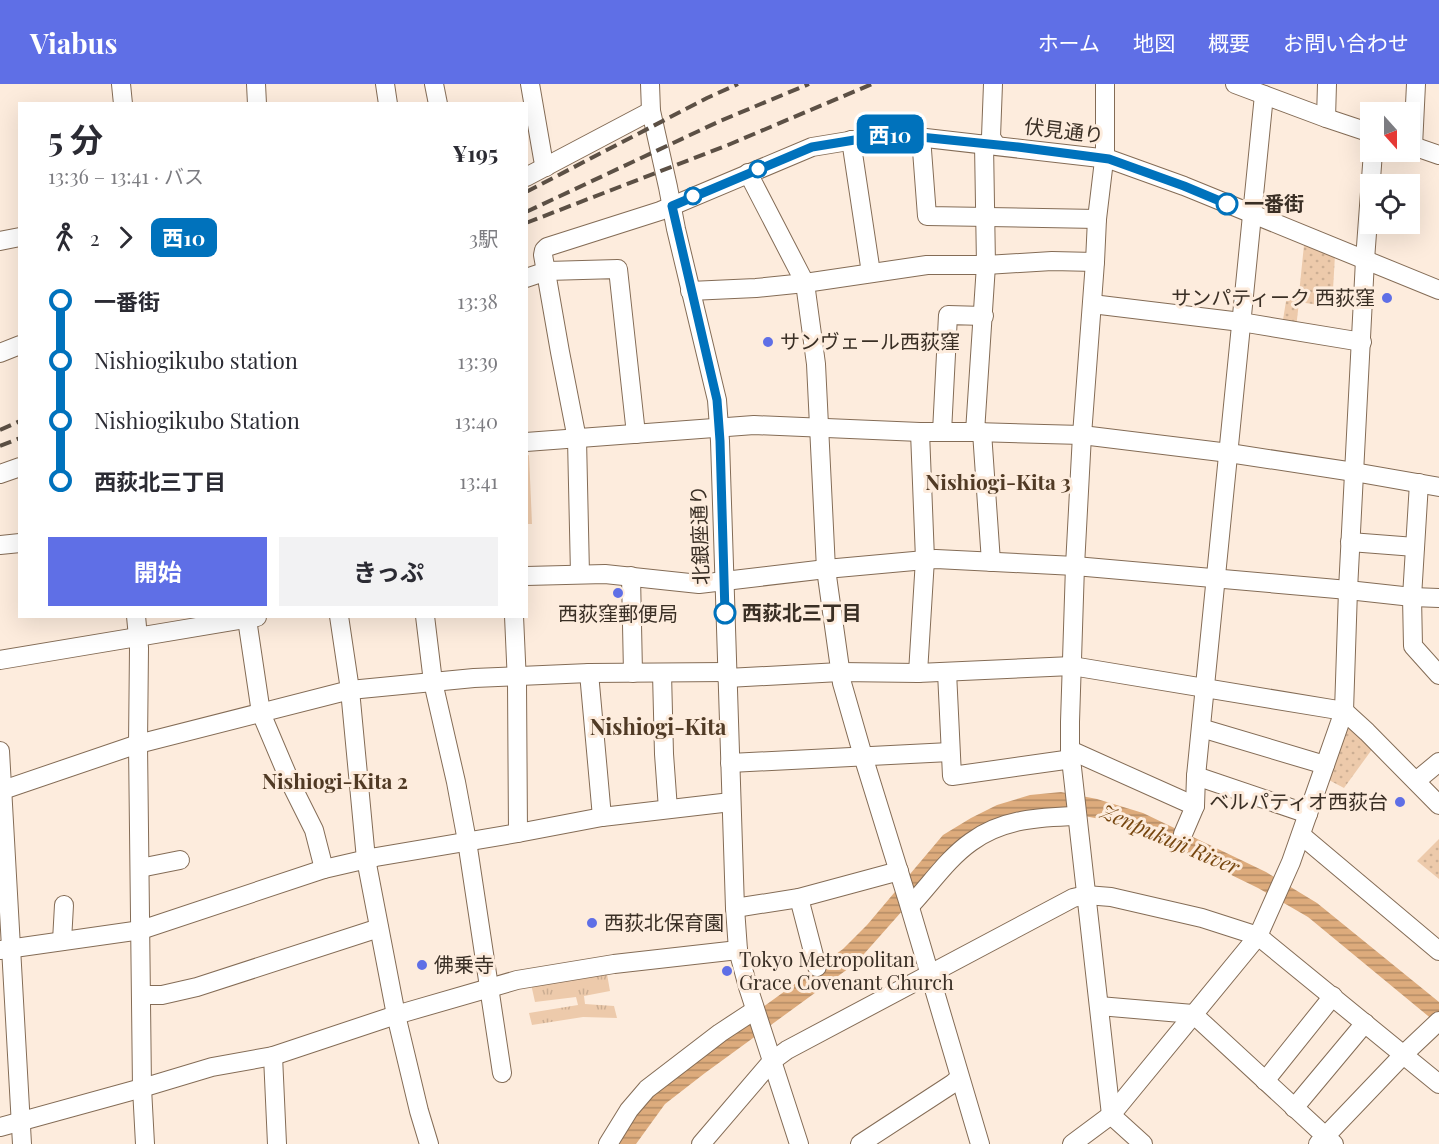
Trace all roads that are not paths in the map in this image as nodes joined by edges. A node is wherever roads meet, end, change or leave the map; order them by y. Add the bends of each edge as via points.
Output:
1 (120, 84) edge
2 (256, 84) edge
3 (385, 84) edge
4 (434, 84) edge
5 (530, 84) edge
6 (650, 84) edge
7 (993, 84) edge
8 (1105, 84) edge
9 (1234, 84) edge
10 (1327, 84) edge
11 (1416, 84) edge
12 (1264, 95) junction
13 (123, 102) edge
14 (257, 102) edge
15 (388, 102) edge
16 (438, 102) edge
17 (1415, 102) edge
18 (651, 111) junction
19 (1326, 118) junction
20 (1360, 129) edge
21 (921, 137) junction
22 (852, 140) junction
23 (990, 144) junction
24 (1420, 149) edge
25 (1439, 155) edge
26 (1103, 159) junction
27 (1372, 162) edge
28 (546, 167) junction
29 (748, 173) junction
30 (528, 176) edge
31 (672, 206) junction
32 (1252, 215) junction
33 (986, 217) junction
34 (1097, 219) junction
35 (18, 237) edge
36 (0, 241) edge
37 (1365, 260) junction
38 (1095, 262) junction
39 (986, 265) junction
40 (547, 272) junction
41 (871, 273) junction
42 (528, 277) edge
43 (805, 283) junction
44 (1439, 290) edge
45 (690, 291) junction
46 (1092, 304) junction
47 (984, 316) junction
48 (1241, 322) junction
49 (1362, 342) junction
50 (18, 346) edge
51 (0, 353) edge
52 (719, 427) junction
53 (819, 428) junction
54 (920, 432) junction
55 (942, 432) junction
56 (979, 432) junction
57 (636, 434) junction
58 (1082, 435) junction
59 (577, 439) junction
60 (528, 442) edge
61 (1229, 453) junction
62 (18, 468) edge
63 (1354, 472) junction
64 (0, 474) edge
65 (1419, 483) junction
66 (1439, 487) edge
67 (1350, 542) junction
68 (18, 543) edge
69 (0, 545) edge
70 (1414, 547) junction
71 (925, 559) junction
72 (991, 562) junction
73 (1075, 566) junction
74 (826, 569) junction
75 (580, 574) junction
76 (528, 576) edge
77 (631, 576) junction
78 (1215, 579) junction
79 (724, 581) junction
80 (1348, 590) junction
81 (1412, 597) junction
82 (1439, 598) edge
83 (136, 618) edge
84 (253, 618) edge
85 (339, 618) edge
86 (425, 618) edge
87 (514, 618) edge
88 (138, 637) junction
89 (0, 660) edge
90 (1072, 666) junction
91 (840, 672) junction
92 (947, 672) junction
93 (633, 673) junction
94 (662, 673) junction
95 (918, 673) junction
96 (589, 674) junction
97 (727, 675) junction
98 (1439, 675) edge
99 (516, 676) junction
100 (433, 682) junction
101 (1206, 688) junction
102 (350, 690) junction
103 (1344, 711) junction
104 (261, 713) junction
105 (1201, 729) junction
106 (138, 744) junction
107 (0, 751) edge
108 (950, 752) junction
109 (1071, 755) junction
110 (863, 756) junction
111 (1439, 762) edge
112 (730, 763) junction
113 (1325, 765) junction
114 (1197, 776) junction
115 (1416, 781) junction
116 (1, 791) edge
117 (731, 802) junction
118 (1439, 805) edge
119 (1195, 806) junction
120 (1077, 808) junction
121 (669, 809) junction
122 (1308, 814) junction
123 (602, 817) junction
124 (518, 833) junction
125 (1183, 834) dead end
126 (1301, 835) junction
127 (467, 841) junction
128 (366, 859) junction
129 (180, 860) dead end
130 (140, 868) junction
131 (324, 868) junction
132 (901, 877) junction
133 (1086, 895) junction
134 (799, 898) junction
135 (909, 903) junction
136 (64, 905) dead end
137 (735, 908) junction
138 (379, 927) junction
139 (141, 930) junction
140 (1257, 936) junction
141 (62, 941) junction
142 (5, 950) edge
143 (738, 950) junction
144 (1439, 951) edge
145 (817, 967) dead end
146 (930, 975) junction
147 (489, 988) junction
148 (142, 995) junction
149 (1333, 996) junction
150 (1099, 1006) junction
151 (755, 1011) junction
152 (1193, 1014) junction
153 (396, 1015) junction
154 (1438, 1022) edge
155 (1365, 1023) junction
156 (7, 1029) edge
157 (1404, 1054) junction
158 (273, 1056) junction
159 (772, 1061) junction
160 (502, 1073) dead end
161 (959, 1078) junction
162 (1265, 1081) junction
163 (1439, 1084) edge
164 (142, 1088) junction
165 (1294, 1108) junction
166 (1112, 1115) junction
167 (21, 1122) junction
168 (0, 1127) edge
169 (1326, 1142) edge
170 (22, 1144) edge
171 (145, 1144) edge
172 (278, 1144) edge
173 (429, 1144) edge
174 (608, 1144) edge
175 (701, 1144) edge
176 (799, 1144) edge
177 (860, 1144) edge
178 (980, 1144) edge
179 (1072, 1144) edge
180 (1143, 1144) edge

1 - 13 street
2 - 14 street
3 - 15 street
4 - 16 street
5 - 28 street
6 - 18 street, 北銀座通り
7 - 23 street
8 - 26 street
9 - 12 street
10 - 19 street
11 - 17 street
12 - 19 street
12 - 32 street
18 - 28 street
18 - 31 street, 北銀座通り
19 - 20 street
21 - 22 street, 伏見通り via 891,134
21 - 23 street, 伏見通り
21 - 33 street via 927,216
22 - 29 street, 伏見通り via 812,147
22 - 41 street
23 - 26 street, 伏見通り
23 - 33 street
24 - 25 street
26 - 32 street, 伏見通り via 1184,186
26 - 34 street
27 - 37 street
28 - 30 street
29 - 31 street, 伏見通り
29 - 43 street
31 - 40 street, 伏見通り via 547,247 543,255
31 - 45 street, 北銀座通り
32 - 37 street, 伏見通り
32 - 48 street
33 - 34 street
33 - 39 street
34 - 38 street
35 - 36 street
37 - 44 street, 伏見通り
37 - 49 street
38 - 39 street
38 - 46 street
39 - 41 street via 927,265
39 - 47 street
40 - 42 street
40 - 57 street via 618,269
40 - 59 street
41 - 43 street
43 - 45 street
43 - 53 street via 816,364
45 - 52 street, 北銀座通り via 717,400
46 - 48 street
46 - 58 street
47 - 55 street via 948,315
47 - 56 street
48 - 49 street
48 - 61 street
49 - 63 street
50 - 51 street
52 - 53 street
52 - 57 street
52 - 79 street, 北銀座通り
53 - 54 street
53 - 74 street
54 - 55 street
54 - 71 street
55 - 56 street
56 - 58 street
56 - 72 street
57 - 59 street
58 - 61 street
58 - 73 street
59 - 60 street
59 - 75 street
61 - 63 street
61 - 78 street
62 - 64 street
63 - 65 street
63 - 67 street
65 - 66 street
65 - 70 street
67 - 70 street
67 - 80 street
68 - 69 street
70 - 81 street
71 - 72 street
71 - 74 street
71 - 95 street
72 - 73 street
73 - 78 street
73 - 90 street
74 - 79 street
74 - 91 street
75 - 76 street
75 - 77 street
77 - 79 street via 699,584
77 - 93 street
78 - 80 street
78 - 101 street
79 - 97 street, 北銀座通り
80 - 81 street
80 - 103 street
81 - 82 street
81 - 98 street via 1413,646
83 - 88 street
84 - 88 street
84 - 104 street
85 - 102 street
86 - 100 street
87 - 99 street
88 - 89 street
88 - 106 street
90 - 92 street
90 - 101 street
90 - 109 street
91 - 95 street
91 - 97 street
91 - 110 street
92 - 95 street
92 - 108 street
93 - 94 street
93 - 96 street
94 - 97 street
94 - 121 street
96 - 99 street
96 - 123 street
97 - 112 street, 北銀座通り
99 - 100 street
99 - 124 street
100 - 102 street
100 - 127 street
101 - 103 street
101 - 105 street
102 - 104 street
102 - 128 street
103 - 113 street
103 - 115 street
104 - 106 street
104 - 131 street via 314,830
105 - 113 street
105 - 114 street
106 - 116 street
106 - 130 street
107 - 116 street
108 - 109 street via 952,776
108 - 110 street
109 - 119 street
109 - 120 street
110 - 112 street
110 - 132 street
111 - 115 street
112 - 117 street, 北銀座通り
113 - 122 street
114 - 119 street
114 - 122 street
115 - 118 street
116 - 142 street
117 - 121 street
117 - 137 street, 北銀座通り
119 - 125 street
120 - 133 street
120 - 135 street via 1008,823 986,832 969,843
121 - 123 street
122 - 126 street
123 - 124 street
124 - 127 street
126 - 140 street
126 - 144 street
127 - 128 street
127 - 147 street
128 - 131 street
128 - 138 street
129 - 130 street
130 - 139 street
131 - 139 street
132 - 134 street
132 - 135 street
133 - 140 street via 1202,918
133 - 146 street via 1073,898
133 - 150 street
134 - 137 street
134 - 145 street
135 - 146 street
136 - 141 street
137 - 143 street, 北銀座通り
138 - 148 street via 197,987
138 - 153 street
139 - 141 street
139 - 148 street
140 - 149 street
140 - 152 street
141 - 142 street
142 - 156 street
143 - 147 street via 614,964
143 - 151 street, 北銀座通り
146 - 159 street
146 - 161 street
147 - 153 street
147 - 160 street
148 - 164 street
149 - 155 street
149 - 162 street
150 - 152 street
150 - 166 street
151 - 159 street, 北銀座通り
151 - 174 street via 647,1089
152 - 162 street
152 - 166 street
153 - 158 street
153 - 173 street
154 - 157 street
155 - 157 street
155 - 165 street
156 - 167 street
157 - 163 street
157 - 169 street
158 - 164 street via 212,1067
158 - 172 street
159 - 175 street
159 - 176 street, 北銀座通り
161 - 177 street
161 - 178 street
162 - 165 street
164 - 167 street
164 - 171 street
165 - 169 street
166 - 179 street
166 - 180 street
167 - 168 street
167 - 170 street

